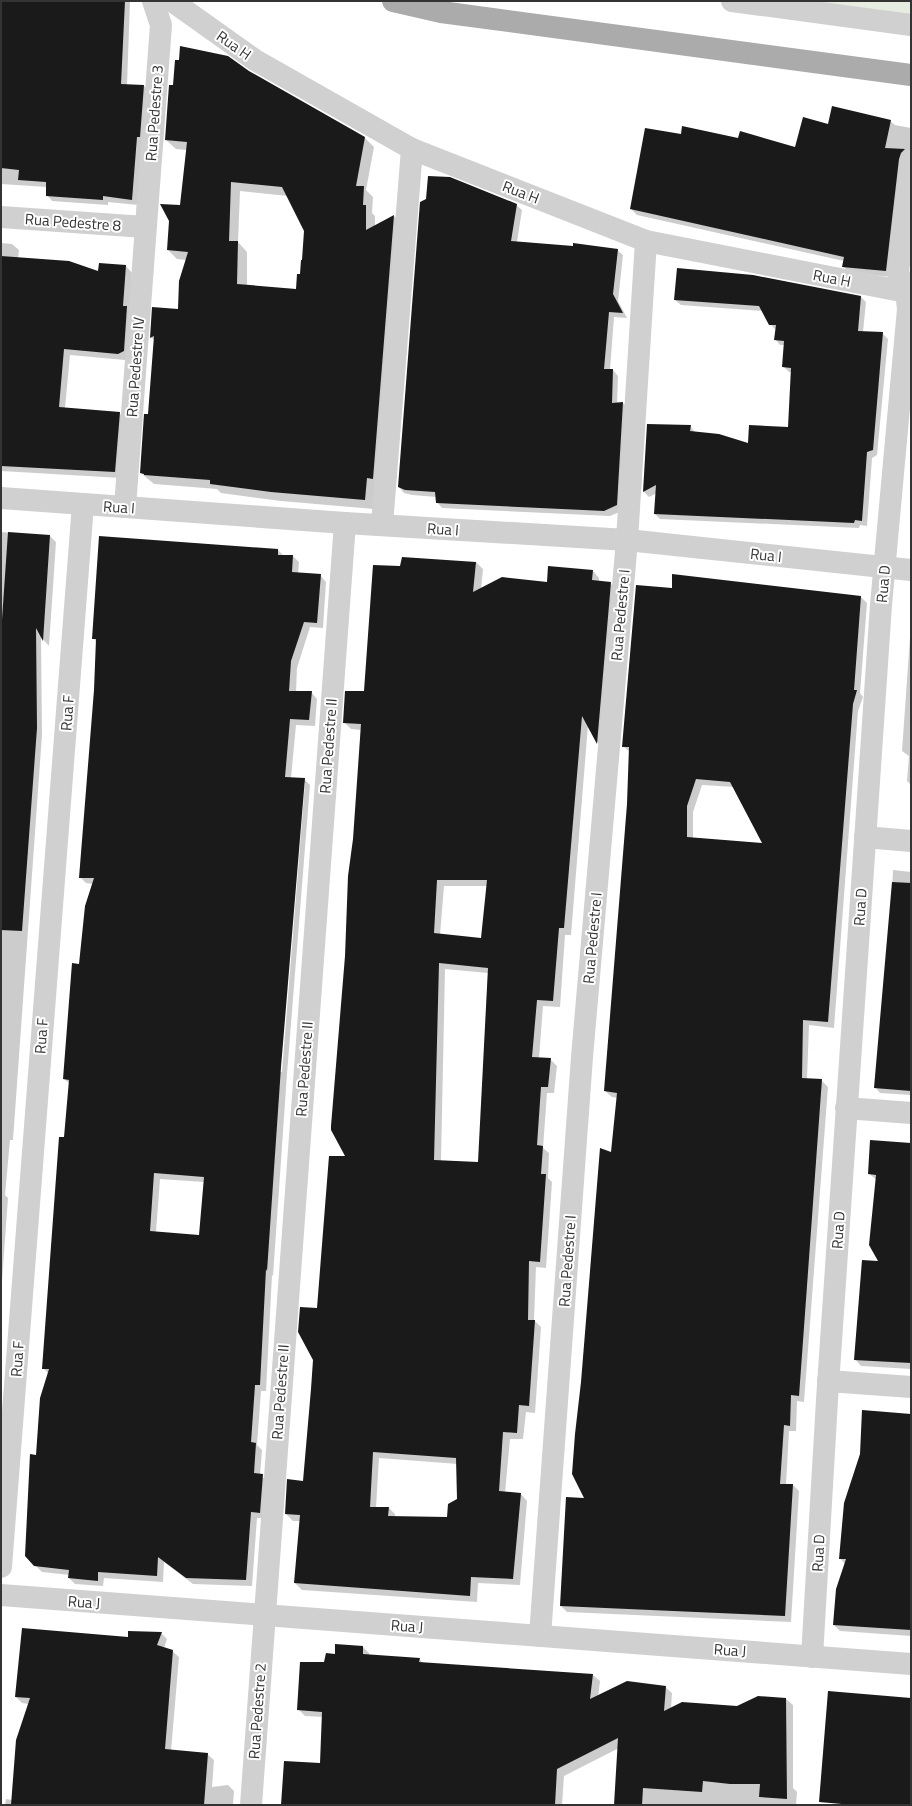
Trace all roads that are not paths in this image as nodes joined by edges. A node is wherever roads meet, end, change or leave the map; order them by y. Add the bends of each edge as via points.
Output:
1 (153, 1) edge
2 (172, 1) edge
3 (393, 1) edge
4 (732, 1) edge
5 (911, 25) edge
6 (911, 75) edge
7 (412, 149) junction
8 (911, 160) edge
9 (1, 217) edge
10 (145, 227) junction
11 (646, 241) junction
12 (909, 293) edge
13 (1, 498) edge
14 (83, 504) junction
15 (125, 507) junction
16 (344, 523) junction
17 (382, 525) junction
18 (627, 540) junction
19 (884, 568) junction
20 (911, 570) edge
21 (865, 837) junction
22 (911, 841) edge
23 (846, 1108) junction
24 (911, 1113) edge
25 (828, 1381) junction
26 (911, 1387) edge
27 (1, 1567) edge
28 (1, 1596) edge
29 (264, 1616) junction
30 (540, 1636) junction
31 (812, 1657) junction
32 (911, 1664) edge
33 (251, 1805) edge

1 - 10 street, Rua Pedestre 3 via 160,25
2 - 7 street, Rua H via 255,60
3 - 6 main road via 441,12
4 - 5 street
7 - 11 street, Rua H
7 - 17 street
8 - 12 street, Rua D via 898,272
9 - 10 street, Rua Pedestre 8
10 - 15 street, Rua Pedestre IV
11 - 12 street, Rua H
11 - 18 street, Rua Pedestre I
12 - 19 street, Rua D
13 - 14 street, Rua I
14 - 15 street, Rua I
14 - 27 street, Rua F
15 - 16 street, Rua I
16 - 17 street, Rua I
16 - 29 street, Rua Pedestre II
17 - 18 street, Rua I
18 - 19 street, Rua I
18 - 30 street, Rua Pedestre I via 582,1057
19 - 20 street, Rua I
19 - 21 street, Rua D
21 - 22 street
21 - 23 street, Rua D
23 - 24 street
23 - 25 street, Rua D
25 - 26 street
25 - 31 street, Rua D
28 - 29 street, Rua J
29 - 30 street, Rua J
29 - 33 street, Rua Pedestre 2
30 - 31 street, Rua J
31 - 32 street, Rua J

